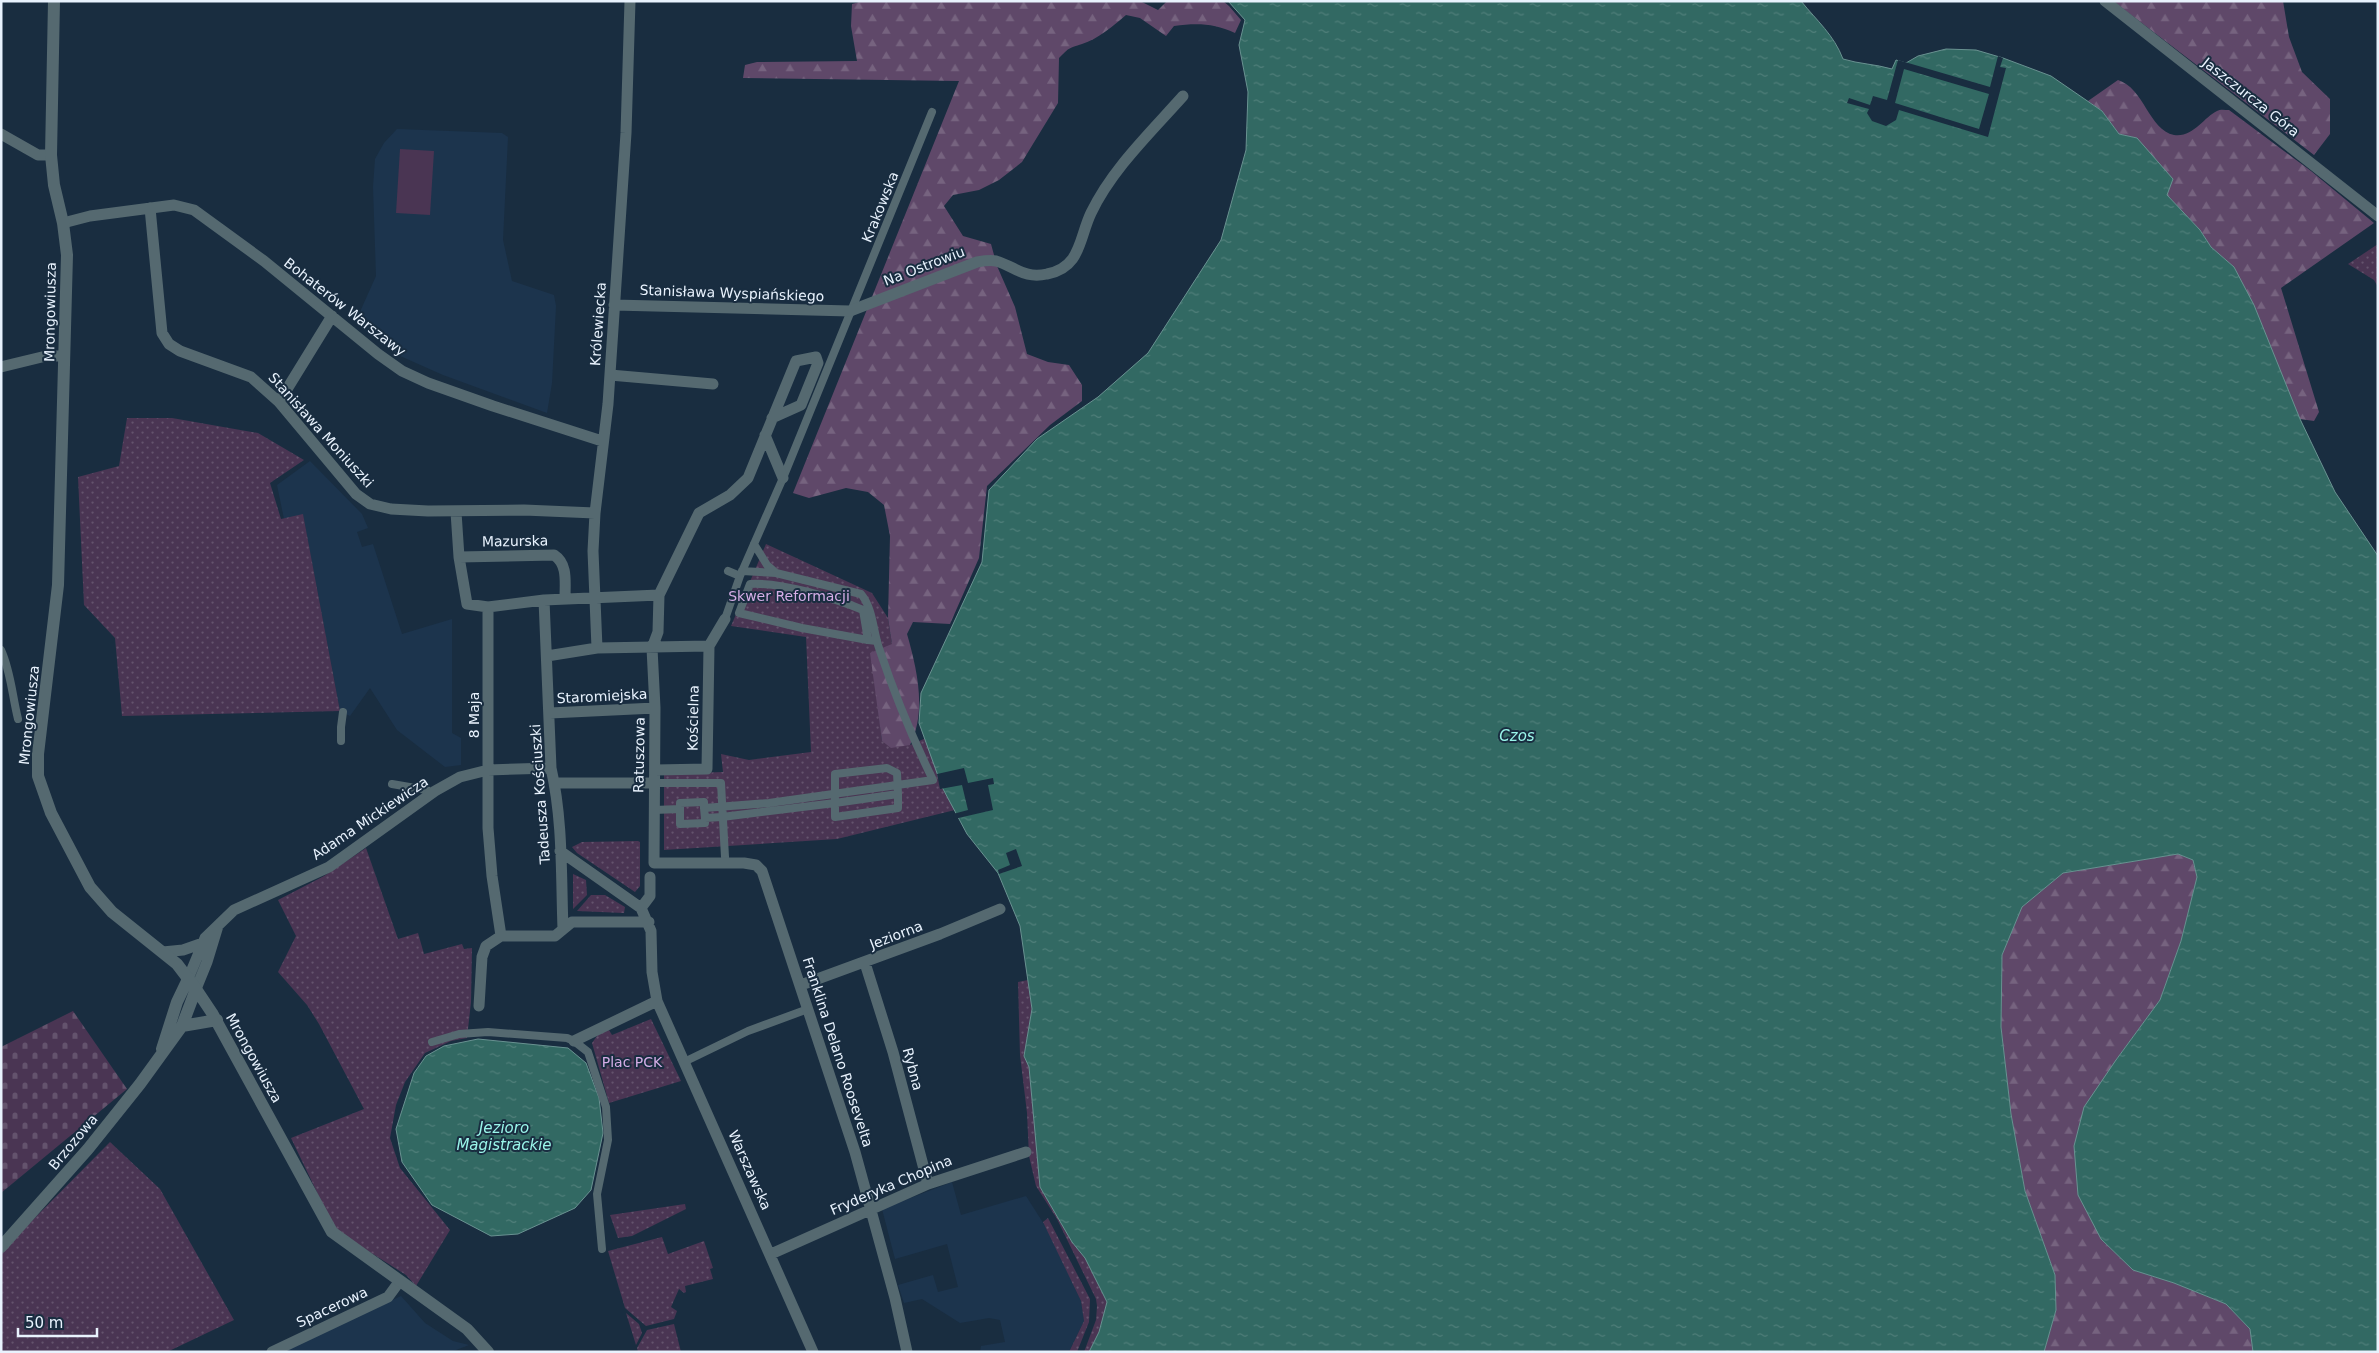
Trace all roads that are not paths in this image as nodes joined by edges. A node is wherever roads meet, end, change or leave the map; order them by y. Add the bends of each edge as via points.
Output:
1 (54, 1) edge
2 (630, 1) edge
3 (2105, 1) edge
4 (1184, 96) dead end
5 (932, 112) dead end
6 (1, 134) edge
7 (51, 155) junction
8 (150, 208) junction
9 (2378, 216) edge
10 (63, 223) junction
11 (614, 305) junction
12 (850, 311) junction
13 (332, 316) junction
14 (64, 356) junction
15 (1, 367) edge
16 (610, 374) junction
17 (713, 384) dead end
18 (279, 402) junction
19 (772, 418) junction
20 (765, 436) junction
21 (602, 441) junction
22 (783, 478) junction
23 (456, 512) junction
24 (595, 513) junction
25 (754, 544) junction
26 (459, 557) junction
27 (728, 570) dead end
28 (776, 573) junction
29 (741, 574) junction
30 (659, 596) junction
31 (565, 598) junction
32 (596, 598) junction
33 (544, 600) junction
34 (488, 607) junction
35 (739, 613) junction
36 (726, 619) junction
37 (868, 640) junction
38 (877, 642) junction
39 (709, 646) junction
40 (597, 648) junction
41 (652, 648) junction
42 (1, 650) edge
43 (547, 656) junction
44 (655, 708) junction
45 (343, 712) dead end
46 (550, 713) junction
47 (18, 719) dead end
48 (341, 741) dead end
49 (551, 768) junction
50 (488, 770) junction
51 (655, 770) junction
52 (554, 783) junction
53 (654, 783) junction
54 (392, 784) dead end
55 (897, 785) junction
56 (427, 790) dead end
57 (835, 794) junction
58 (898, 794) junction
59 (835, 803) junction
60 (704, 808) junction
61 (722, 808) junction
62 (680, 809) junction
63 (654, 810) junction
64 (722, 817) junction
65 (705, 818) junction
66 (560, 851) junction
67 (725, 857) dead end
68 (654, 863) joint
69 (650, 877) dead end
70 (641, 908) junction
71 (1000, 909) dead end
72 (649, 922) junction
73 (218, 926) junction
74 (563, 929) junction
75 (501, 936) junction
76 (203, 943) junction
77 (163, 952) junction
78 (865, 962) junction
79 (192, 984) junction
80 (801, 985) junction
81 (657, 1001) junction
82 (479, 1006) dead end
83 (808, 1009) junction
84 (217, 1020) junction
85 (182, 1026) junction
86 (574, 1041) junction
87 (432, 1042) dead end
88 (162, 1052) junction
89 (684, 1062) junction
90 (1026, 1152) dead end
91 (928, 1184) junction
92 (871, 1209) junction
93 (1, 1247) edge
94 (602, 1249) dead end
95 (771, 1254) junction
96 (399, 1282) junction
97 (272, 1352) edge
98 (488, 1352) edge
99 (814, 1352) edge
100 (907, 1352) edge

1 - 7 street, Mrongowiusza
2 - 11 street, Królewiecka via 626,133
3 - 9 street, Jaszczurcza Góra
4 - 12 street, Na Ostrowiu via 1118,171 1091,213 1079,251 1064,267 1048,274 1029,276 995,260 977,262
5 - 12 street, Krakowska
6 - 7 street via 38,155
7 - 10 street, Mrongowiusza
8 - 10 street, Bohaterów Warszawy
8 - 13 street, Bohaterów Warszawy via 174,204 194,210
8 - 18 street, Stanisława Moniuszki via 162,333 169,344 251,377
10 - 14 street, Mrongowiusza via 67,255
11 - 12 street, Stanisława Wyspiańskiego
11 - 16 street, Królewiecka
12 - 22 street, Krakowska
13 - 18 street
13 - 21 street, Bohaterów Warszawy via 402,371 493,406
14 - 15 street via 46,356
14 - 77 street, Mrongowiusza via 58,585 38,776 51,813 90,887 107,907
16 - 17 street
16 - 21 street, Królewiecka
18 - 23 street, Stanisława Moniuszki via 356,494 370,504 391,509
19 - 19 street via 796,361 816,357 818,363 801,405
19 - 20 street
20 - 22 street
20 - 30 street via 748,478 730,495 699,513
21 - 24 street, Królewiecka
22 - 25 street, Krakowska
23 - 24 street, Stanisława Moniuszki
23 - 26 street
24 - 32 street, Królewiecka
25 - 28 street via 766,565
25 - 29 street, Krakowska
26 - 31 street, Mazurska via 554,555 561,560 565,571
26 - 34 street via 467,604
27 - 29 street
28 - 29 street
28 - 38 street via 861,594 867,601
29 - 36 street, Krakowska
30 - 32 street
30 - 41 street, Ratuszowa via 658,632
31 - 32 street
31 - 33 street
32 - 40 street, Królewiecka
33 - 34 street
33 - 43 street, Tadeusza Kościuszki
34 - 50 street, 8 Maja
35 - 36 street
35 - 37 street
35 - 37 street via 750,584 764,583 843,601 863,610
36 - 39 street
37 - 38 street
38 - 55 street via 902,712 933,780
39 - 41 street via 665,645
39 - 51 street, Kościelna via 708,769
40 - 41 street
40 - 43 street
41 - 44 street, Ratuszowa
42 - 47 street via 9,666
43 - 46 street, Tadeusza Kościuszki
44 - 46 street, Staromiejska
44 - 51 street, Ratuszowa
45 - 48 street
46 - 49 street, Tadeusza Kościuszki
49 - 50 street, Adama Mickiewicza
49 - 52 street, Tadeusza Kościuszki
50 - 73 street, Adama Mickiewicza via 460,777 435,791 329,867 234,910
50 - 75 street, 8 Maja via 490,848
51 - 53 street, Ratuszowa
52 - 53 street
52 - 66 street, Tadeusza Kościuszki
53 - 61 street via 721,782
53 - 63 street, Ratuszowa
54 - 56 street
55 - 57 street
55 - 57 street via 897,772 887,768 835,774
55 - 58 street
57 - 59 street
57 - 61 street
58 - 59 street
58 - 59 street via 898,808 835,818
59 - 64 street
60 - 61 street
60 - 62 street via 704,802 680,803
60 - 65 street
61 - 64 street
62 - 63 street
62 - 65 street via 680,824 705,823
63 - 68 street, Ratuszowa
64 - 65 street
64 - 67 street
66 - 70 street
66 - 74 street, Tadeusza Kościuszki
68 - 80 street, Franklina Delano Roosevelta via 756,865 768,886
69 - 70 street via 650,896
70 - 72 street
71 - 78 street, Jeziorna
72 - 74 street via 572,922
72 - 81 street
73 - 76 street, Adama Mickiewicza
73 - 79 street, Adama Mickiewicza via 207,962
74 - 75 street via 555,936
75 - 82 street via 486,946 482,957
76 - 77 street
76 - 79 street, Adama Mickiewicza
77 - 79 street, Mrongowiusza
78 - 80 street, Jeziorna
78 - 91 street, Rybna
79 - 84 street, Mrongowiusza
79 - 85 street, Brzozowa
79 - 88 street, Brzozowa via 178,1002
80 - 83 street, Franklina Delano Roosevelta
81 - 86 street
81 - 89 street, Warszawska
83 - 89 street via 748,1031
83 - 92 street, Franklina Delano Roosevelta
84 - 85 street
84 - 96 street, Mrongowiusza via 332,1232
85 - 88 street, Brzozowa
86 - 87 street via 488,1032 459,1034
86 - 94 street via 588,1052 606,1107 608,1140 597,1194
88 - 93 street, Brzozowa via 88,1149
89 - 95 street, Warszawska
90 - 91 street, Fryderyka Chopina
91 - 92 street, Fryderyka Chopina
92 - 95 street, Fryderyka Chopina
92 - 100 street, Franklina Delano Roosevelta
95 - 99 street, Warszawska
96 - 97 street, Spacerowa via 388,1297
96 - 98 street, Mrongowiusza via 466,1329

